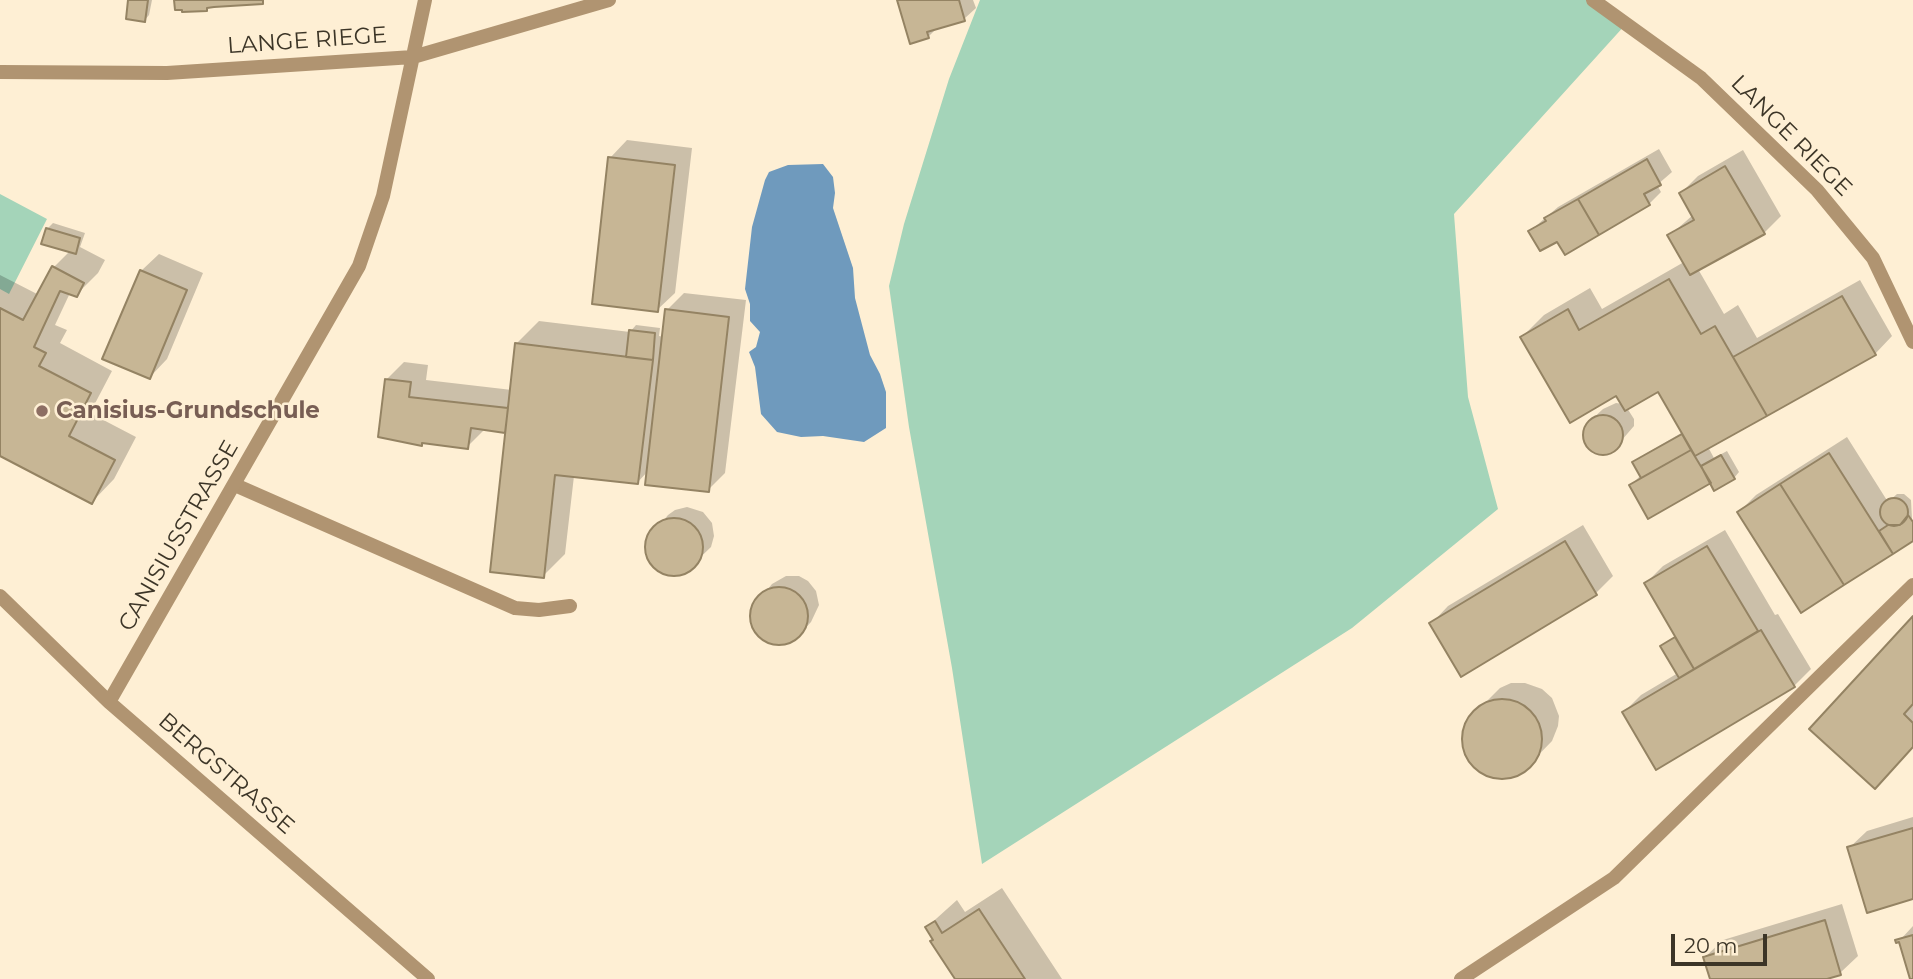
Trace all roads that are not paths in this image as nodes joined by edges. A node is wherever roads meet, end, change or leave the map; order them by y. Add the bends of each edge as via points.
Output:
1 (425, 0) edge
2 (609, 0) edge
3 (1593, 0) edge
4 (413, 57) junction
5 (0, 72) edge
6 (1913, 342) edge
7 (235, 485) junction
8 (1913, 585) edge
9 (0, 596) edge
10 (570, 606) dead end
11 (109, 702) junction
12 (428, 979) edge
13 (1461, 979) edge

1 - 4 street, CANISIUSSTRASSE
2 - 4 street, LANGE RIEGE
3 - 6 street, LANGE RIEGE via 1701,78 1817,190 1873,258
4 - 5 street, LANGE RIEGE via 167,73
4 - 7 street, CANISIUSSTRASSE via 383,197 359,266
7 - 10 street via 515,608
7 - 11 street, CANISIUSSTRASSE
8 - 13 street via 1614,878
9 - 11 street, BERGSTRASSE
11 - 12 street, BERGSTRASSE

